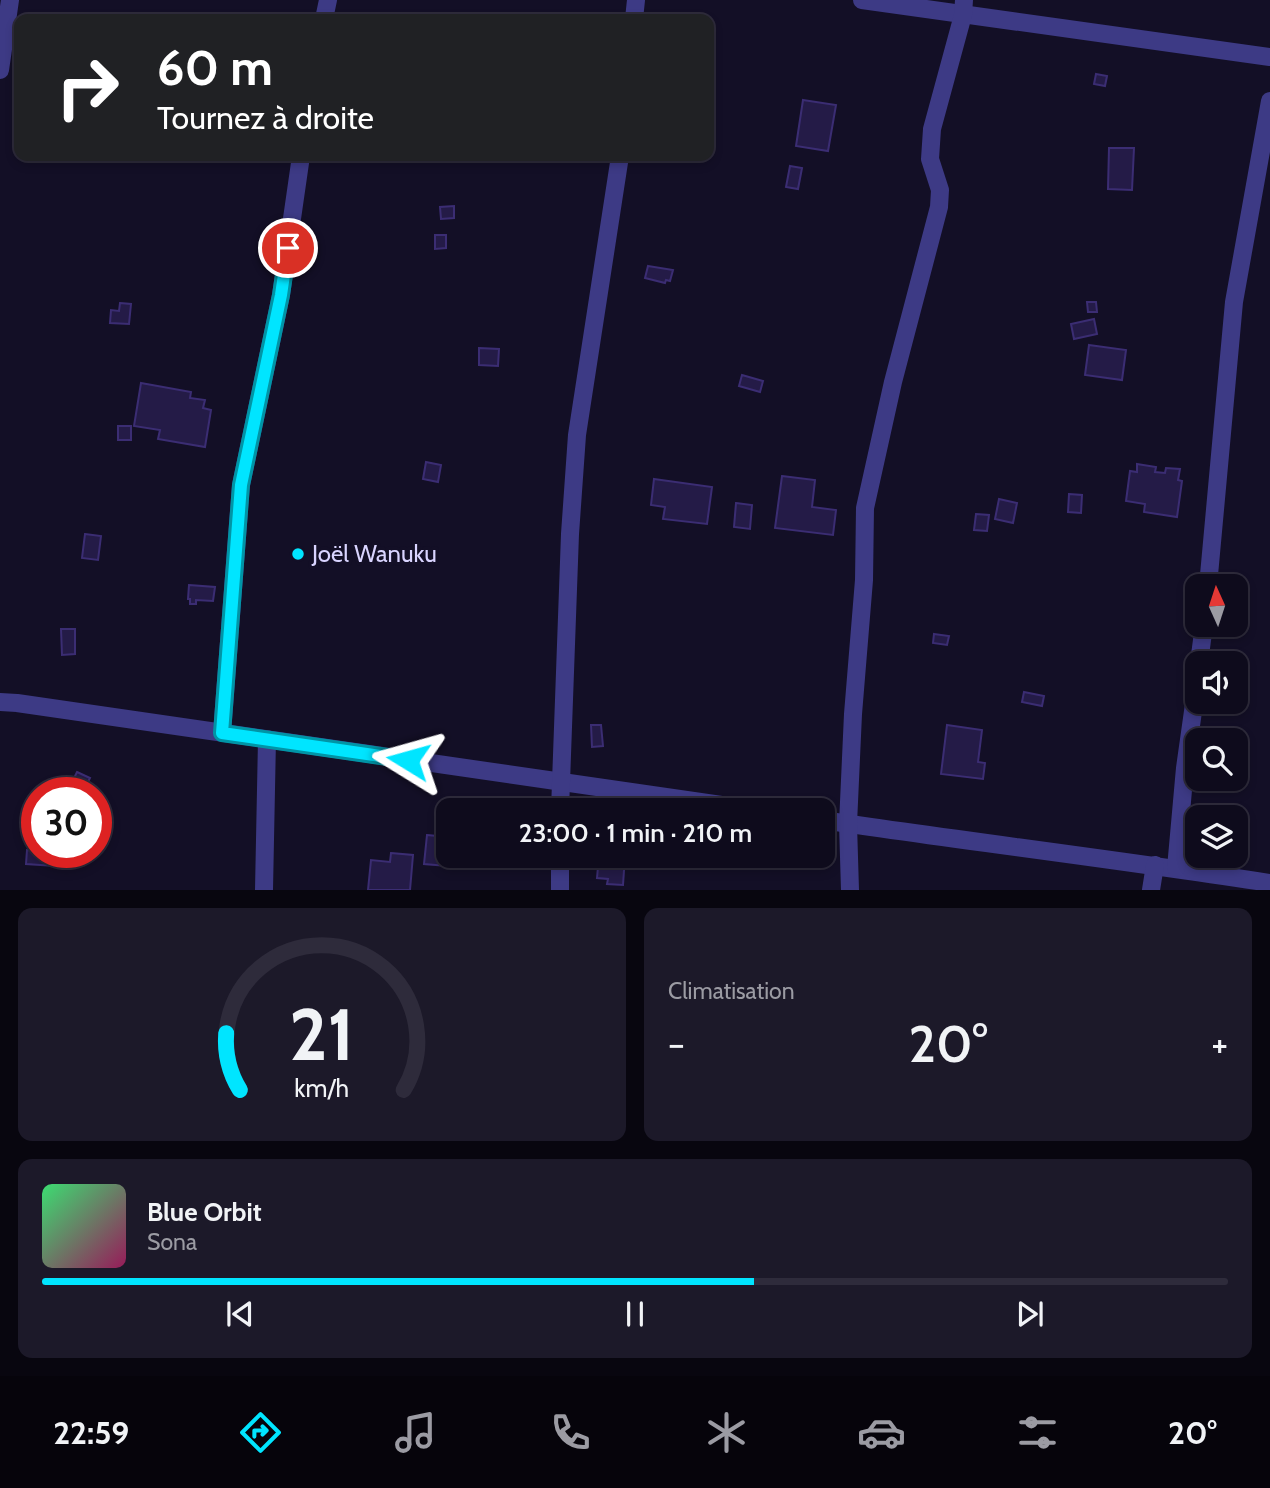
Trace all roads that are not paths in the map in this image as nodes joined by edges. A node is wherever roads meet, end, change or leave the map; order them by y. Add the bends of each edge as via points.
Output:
1 (10, 0) edge
2 (862, 0) edge
3 (963, 7) edge
4 (1270, 57) edge
5 (0, 70) edge
6 (1270, 101) edge
7 (300, 161) edge
8 (620, 161) edge
9 (1209, 574) edge
10 (0, 702) edge
11 (1193, 714) edge
12 (222, 733) junction
13 (267, 739) junction
14 (560, 782) junction
15 (560, 798) edge
16 (672, 798) edge
17 (835, 822) edge
18 (848, 824) junction
19 (1155, 865) junction
20 (560, 868) edge
21 (1176, 868) junction
22 (1270, 883) edge
23 (264, 890) edge
24 (560, 890) edge
25 (850, 890) edge
26 (1151, 890) edge

1 - 5 street
2 - 3 street
3 - 4 street
3 - 18 street via 932,129 930,159 940,190 939,206 865,508
6 - 9 street via 1234,302
7 - 12 street via 281,295 241,485
8 - 14 street via 577,435
10 - 12 street
11 - 21 street
12 - 13 street
13 - 14 street
13 - 23 street
14 - 15 street
14 - 16 street
17 - 18 street
18 - 19 street
18 - 25 street
19 - 21 street
19 - 26 street
20 - 24 street
21 - 22 street

